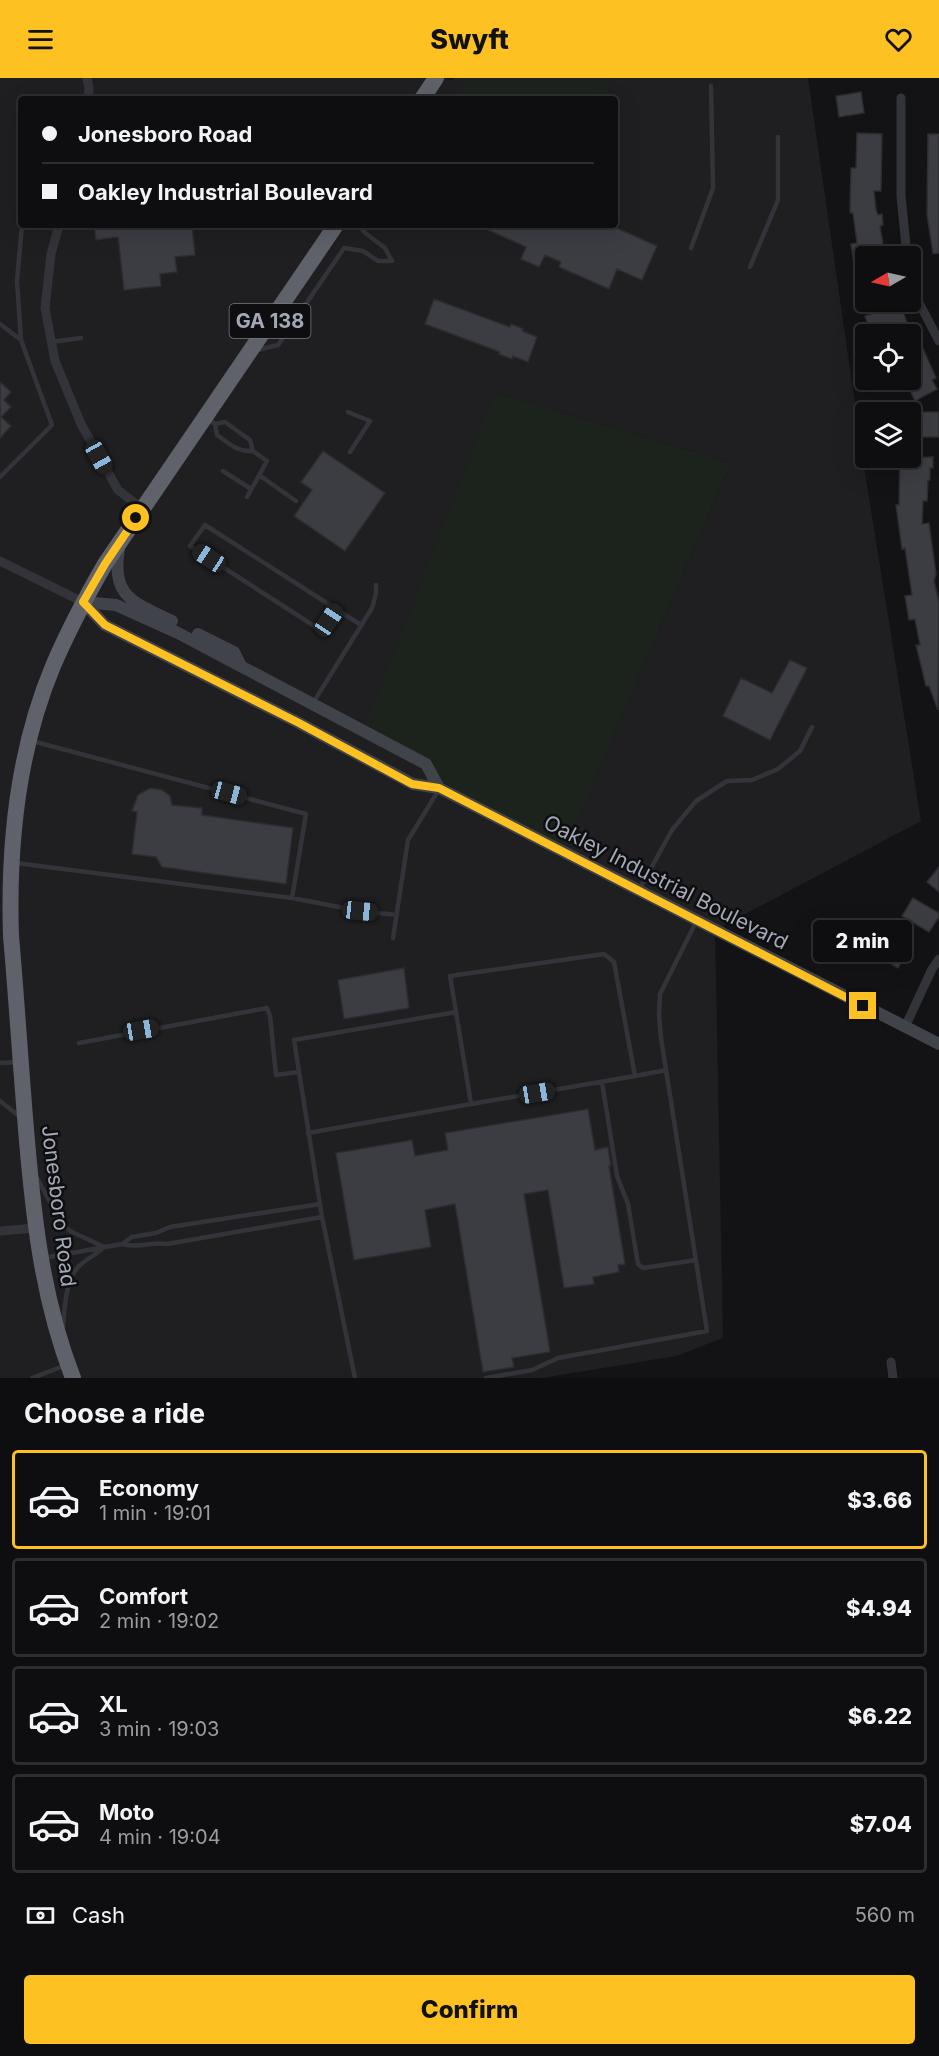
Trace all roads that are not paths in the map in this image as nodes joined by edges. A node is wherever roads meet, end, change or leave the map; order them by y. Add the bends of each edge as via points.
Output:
1 (87, 78) edge
2 (436, 78) edge
3 (711, 86) dead end
4 (88, 96) edge
5 (424, 96) edge
6 (901, 98) dead end
7 (778, 137) dead end
8 (22, 228) edge
9 (58, 228) edge
10 (334, 228) edge
11 (362, 228) edge
12 (906, 246) edge
13 (691, 248) dead end
14 (750, 267) dead end
15 (921, 307) edge
16 (0, 324) edge
17 (81, 338) dead end
18 (21, 340) junction
19 (939, 341) edge
20 (51, 342) junction
21 (250, 351) junction
22 (348, 412) dead end
23 (210, 420) junction
24 (254, 451) junction
25 (350, 452) dead end
26 (223, 471) dead end
27 (259, 475) junction
28 (0, 477) edge
29 (251, 489) junction
30 (247, 497) dead end
31 (296, 501) dead end
32 (143, 509) junction
33 (122, 540) junction
34 (0, 561) edge
35 (376, 585) dead end
36 (83, 602) junction
37 (337, 610) junction
38 (361, 625) junction
39 (241, 666) junction
40 (312, 704) junction
41 (812, 727) dead end
42 (29, 740) junction
43 (439, 788) junction
44 (10, 863) junction
45 (5, 889) edge
46 (639, 891) junction
47 (292, 898) junction
48 (397, 915) junction
49 (697, 920) junction
50 (393, 938) dead end
51 (939, 959) edge
52 (456, 1012) junction
53 (905, 1027) junction
54 (79, 1043) dead end
55 (939, 1044) edge
56 (21, 1061) junction
57 (0, 1063) edge
58 (666, 1070) junction
59 (299, 1072) junction
60 (634, 1076) junction
61 (602, 1082) junction
62 (0, 1101) edge
63 (471, 1104) junction
64 (26, 1120) junction
65 (308, 1133) junction
66 (29, 1165) junction
67 (320, 1204) junction
68 (322, 1217) junction
69 (35, 1228) junction
70 (0, 1232) edge
71 (122, 1244) junction
72 (105, 1247) junction
73 (40, 1259) junction
74 (696, 1260) junction
75 (60, 1343) junction
76 (891, 1362) dead end
77 (70, 1371) edge
78 (32, 1378) edge
79 (355, 1378) edge
80 (486, 1378) edge
81 (893, 1378) edge

1 - 4 street
2 - 5 highway
3 - 13 lane via 713,188
6 - 12 street via 901,196
7 - 14 lane via 778,200
8 - 18 lane via 17,281
9 - 20 street via 45,308
10 - 21 highway, Jonesboro Road / GA 138
11 - 21 lane via 385,248 392,261 378,261 363,251 344,248 278,345
15 - 19 street
16 - 18 lane
17 - 20 lane
18 - 28 lane via 52,425
20 - 32 street via 81,424 118,490
21 - 23 highway, Jonesboro Road / GA 138
22 - 25 lane via 370,421
23 - 24 lane via 225,422 250,440
23 - 24 lane via 217,435 241,452
23 - 32 highway, Jonesboro Road / GA 138
24 - 27 lane via 267,461
26 - 29 lane
27 - 29 lane
27 - 31 lane
29 - 30 lane
32 - 33 highway, Jonesboro Road / GA 138
33 - 36 highway, Jonesboro Road / GA 138
33 - 39 street via 120,584 130,600 234,652
34 - 36 street, Oakley Industrial Boulevard
35 - 38 lane via 372,608
36 - 39 street, Oakley Industrial Boulevard via 116,605
36 - 42 highway, Jonesboro Road / GA 138 via 53,667
36 - 43 street, Oakley Industrial Boulevard via 105,625 412,784
37 - 37 lane via 205,525 190,546 322,631
37 - 38 lane
38 - 40 lane
39 - 40 street, Oakley Industrial Boulevard
40 - 43 street, Oakley Industrial Boulevard via 426,764
41 - 46 lane via 800,751 778,769 752,780 727,781 696,801 672,830
42 - 44 highway, Jonesboro Road / GA 138 via 16,803
42 - 47 lane via 306,814
43 - 46 street, Oakley Industrial Boulevard
43 - 48 lane via 408,840
44 - 45 highway, Jonesboro Road / GA 138
44 - 47 lane
45 - 56 highway, Jonesboro Road / GA 138
46 - 49 street, Oakley Industrial Boulevard
47 - 48 lane
48 - 50 lane
49 - 53 street, Oakley Industrial Boulevard
49 - 58 lane via 660,994
51 - 53 street
52 - 59 lane via 294,1040
52 - 60 lane via 450,976 604,954 614,962
52 - 63 lane
53 - 55 street, Oakley Industrial Boulevard
54 - 59 lane via 267,1008 276,1075
56 - 57 lane
56 - 64 highway, Jonesboro Road / GA 138
58 - 60 lane
58 - 74 lane
59 - 65 lane
60 - 61 lane
61 - 63 lane
61 - 74 lane via 617,1176 628,1204 638,1264 643,1268
62 - 64 lane
63 - 65 lane
64 - 66 highway, Jonesboro Road / GA 138
65 - 67 lane
66 - 69 highway, Jonesboro Road / GA 138
66 - 72 lane via 70,1231
67 - 68 lane
67 - 71 lane via 170,1227 132,1237
68 - 71 lane via 167,1244
68 - 79 lane
69 - 70 street
69 - 73 highway, Jonesboro Road / GA 138
71 - 72 lane
72 - 73 lane
72 - 75 lane via 73,1275
73 - 75 highway, Jonesboro Road / GA 138
74 - 80 lane via 707,1331 558,1358 532,1370
75 - 77 highway, Jonesboro Road / GA 138
76 - 81 street
77 - 78 lane

